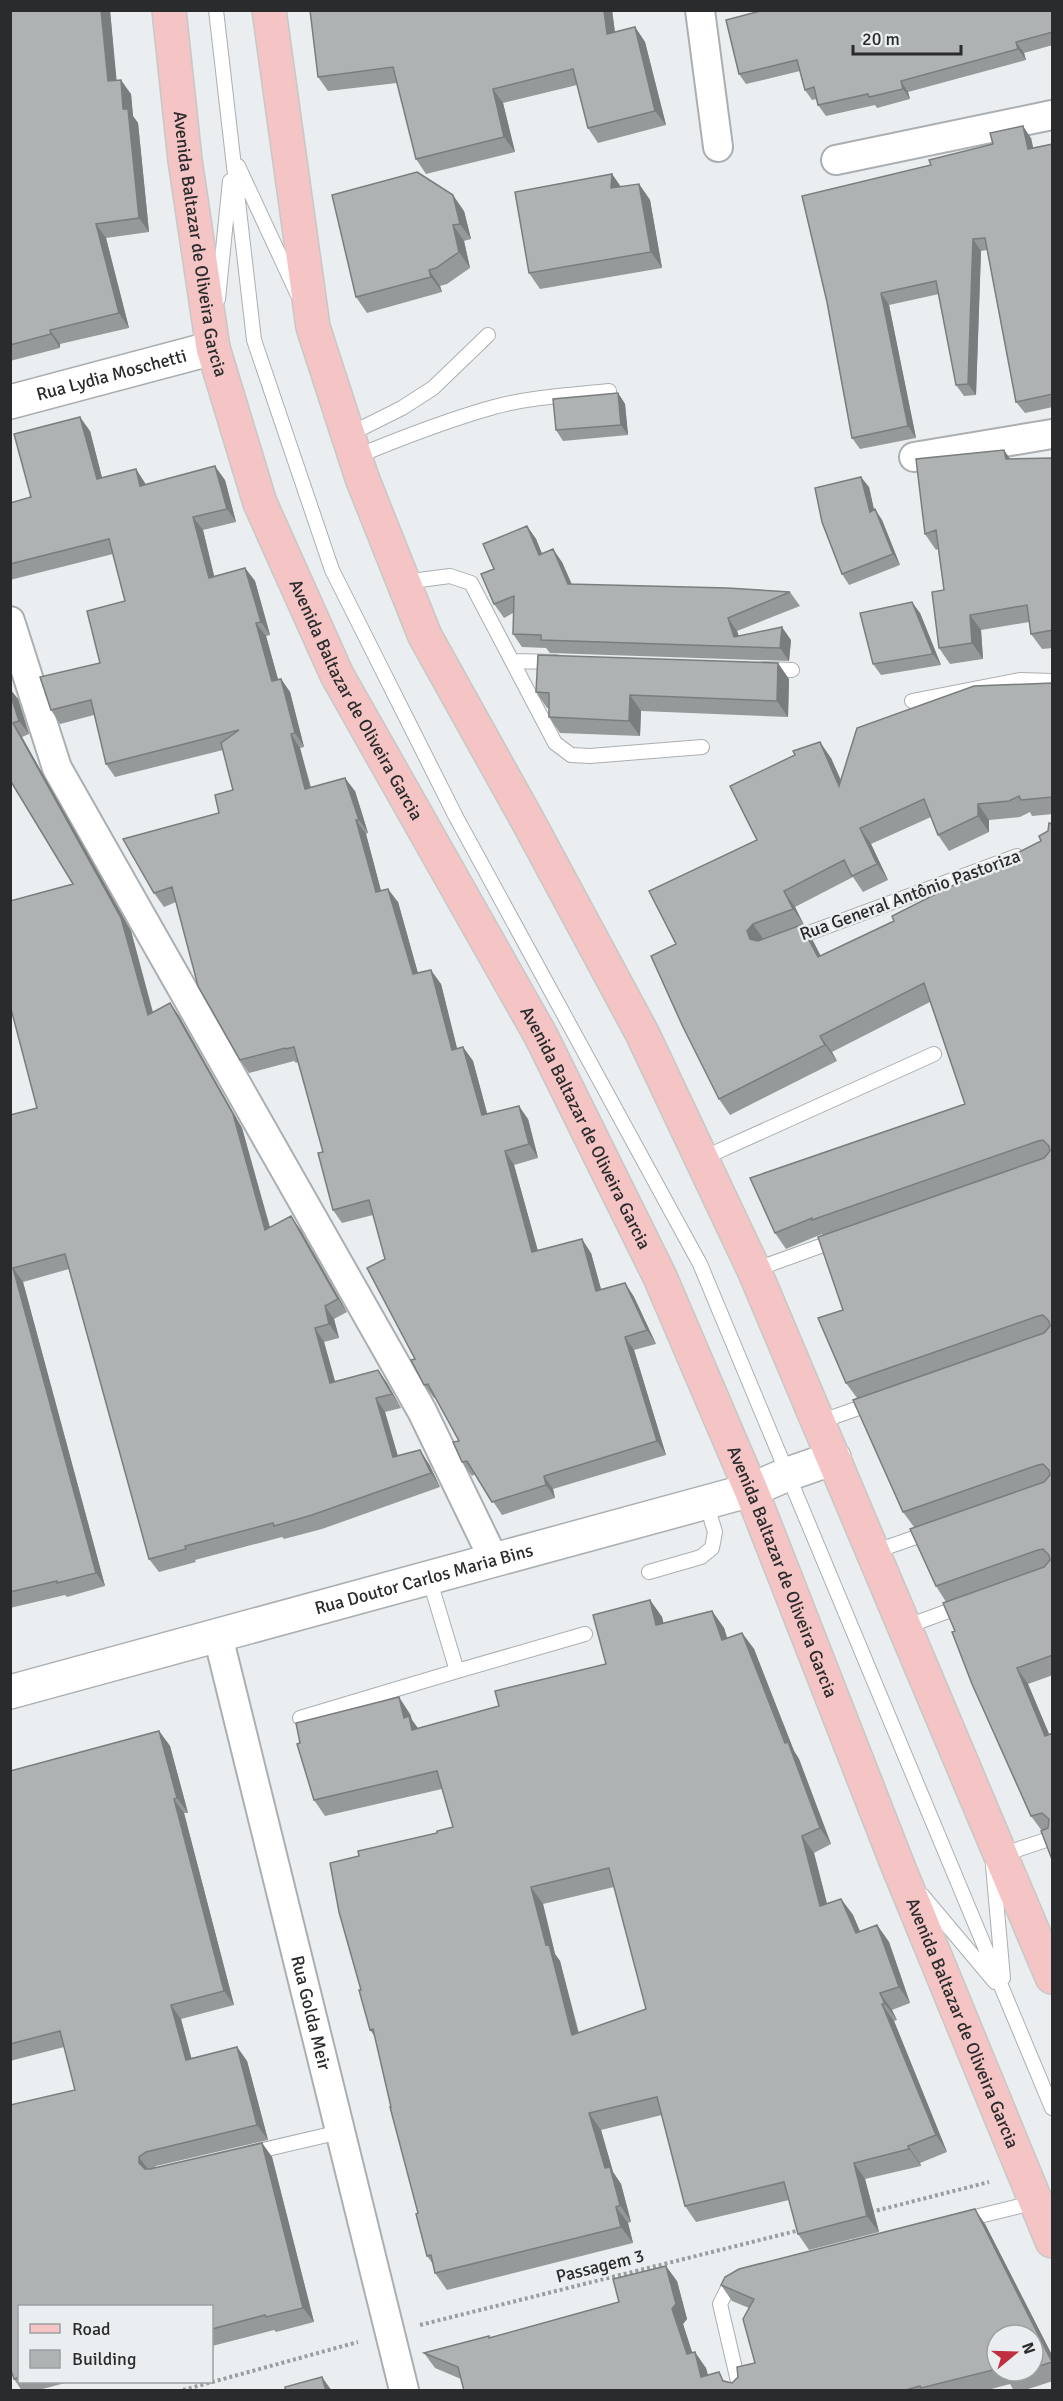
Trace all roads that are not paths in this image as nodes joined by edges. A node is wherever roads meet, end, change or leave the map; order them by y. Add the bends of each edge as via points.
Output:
1 (169, 10) edge
2 (216, 10) edge
3 (269, 10) edge
4 (700, 10) edge
5 (1053, 115) edge
6 (718, 147) dead end
7 (233, 155) junction
8 (836, 160) dead end
9 (313, 327) junction
10 (488, 335) dead end
11 (213, 348) junction
12 (609, 391) edge
13 (10, 402) edge
14 (1053, 434) edge
15 (352, 446) junction
16 (914, 457) edge
17 (404, 582) junction
18 (10, 621) edge
19 (513, 661) junction
20 (571, 663) edge
21 (745, 669) edge
22 (792, 670) dead end
23 (1053, 681) edge
24 (912, 701) dead end
25 (702, 747) dead end
26 (1030, 851) edge
27 (778, 944) edge
28 (934, 1054) dead end
29 (701, 1159) junction
30 (855, 1234) edge
31 (754, 1270) junction
32 (882, 1400) edge
33 (819, 1422) junction
34 (834, 1458) junction
35 (788, 1474) junction
36 (751, 1490) junction
37 (706, 1502) junction
38 (941, 1528) edge
39 (873, 1552) junction
40 (494, 1560) junction
41 (649, 1572) dead end
42 (429, 1578) junction
43 (974, 1602) edge
44 (905, 1627) junction
45 (585, 1634) dead end
46 (218, 1636) junction
47 (457, 1671) junction
48 (10, 1692) edge
49 (300, 1718) dead end
50 (1053, 1838) edge
51 (995, 1841) junction
52 (898, 1866) junction
53 (1053, 1977) edge
54 (1005, 1993) junction
55 (1053, 2108) edge
56 (340, 2132) junction
57 (238, 2156) edge
58 (1030, 2187) junction
59 (950, 2223) edge
60 (1053, 2241) edge
61 (748, 2275) edge
62 (404, 2391) edge
63 (740, 2391) edge

1 - 11 main road, Avenida Baltazar de Oliveira Garcia via 185,160
2 - 7 lane
3 - 9 main road
4 - 6 street
5 - 8 street
7 - 9 lane
7 - 11 lane
7 - 35 lane via 254,340 332,570 456,817 700,1264
9 - 15 main road
10 - 15 lane via 433,388
11 - 13 street, Rua Lydia Moschetti
11 - 36 main road, Avenida Baltazar de Oliveira Garcia via 260,503 337,675 541,1036 660,1277
12 - 15 lane via 495,406 418,431
14 - 16 street
15 - 17 main road
17 - 19 lane via 450,576 471,583
17 - 29 main road via 425,636 642,1034
18 - 40 street via 57,768 422,1411
19 - 20 lane
19 - 25 lane via 555,743 571,755
21 - 22 lane
23 - 24 lane via 1020,680
26 - 27 lane, Rua General Antônio Pastoriza
28 - 29 lane
29 - 31 main road
30 - 31 lane
31 - 33 main road
32 - 33 lane
33 - 34 main road
34 - 35 street, Rua Doutor Carlos Maria Bins
34 - 39 main road
35 - 36 street, Rua Doutor Carlos Maria Bins
35 - 54 lane
36 - 37 street, Rua Doutor Carlos Maria Bins
36 - 52 main road, Avenida Baltazar de Oliveira Garcia
37 - 40 street, Rua Doutor Carlos Maria Bins
37 - 41 lane via 715,1532 712,1548 701,1557
38 - 39 lane
39 - 44 main road
40 - 42 street, Rua Doutor Carlos Maria Bins
42 - 46 street, Rua Doutor Carlos Maria Bins
42 - 47 lane
43 - 44 lane
44 - 51 main road
45 - 47 lane
46 - 48 street, Rua Doutor Carlos Maria Bins
46 - 56 street, Rua Golda Meir
47 - 49 lane
50 - 51 lane
51 - 53 main road
51 - 54 lane
52 - 54 lane
52 - 58 main road, Avenida Baltazar de Oliveira Garcia
54 - 55 lane
56 - 57 lane
56 - 62 street, Rua Golda Meir
58 - 59 lane
58 - 60 main road, Avenida Baltazar de Oliveira Garcia
61 - 63 lane via 729,2286 720,2304

